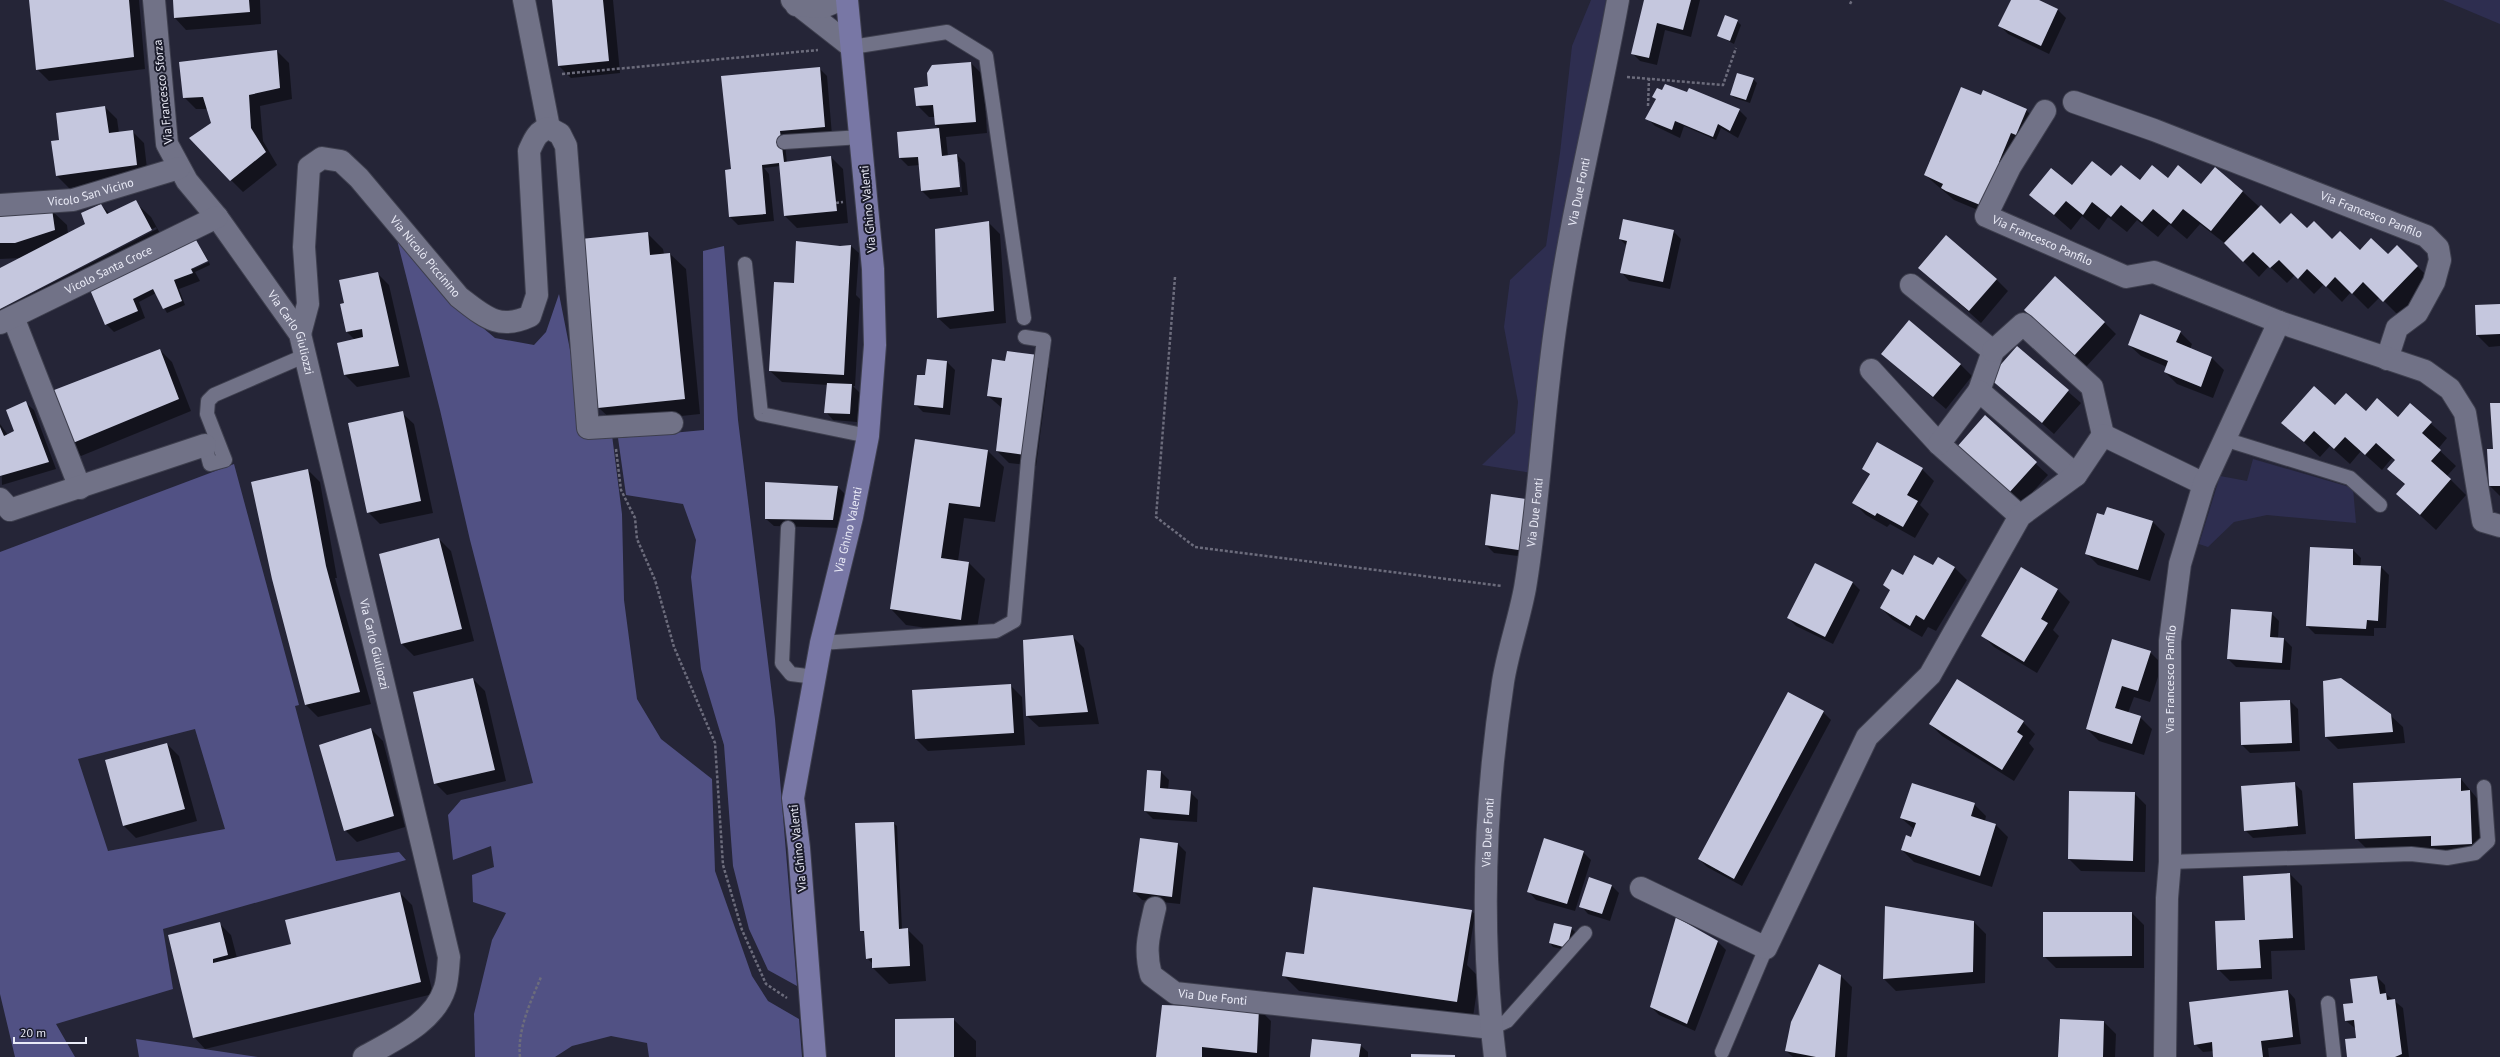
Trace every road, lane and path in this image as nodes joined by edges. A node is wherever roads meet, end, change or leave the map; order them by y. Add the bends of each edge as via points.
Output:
1 (154, 0) edge
2 (524, 0) edge
3 (840, 0) edge
4 (847, 0) edge
5 (1618, 0) edge
6 (1852, 0) edge
7 (794, 3) edge
8 (1850, 4) dead end
9 (852, 47) junction
10 (1736, 48) dead end
11 (826, 49) dead end
12 (1603, 73) junction
13 (555, 74) dead end
14 (1649, 78) junction
15 (2074, 102) dead end
16 (1648, 106) dead end
17 (2045, 111) dead end
18 (549, 128) junction
19 (861, 137) junction
20 (784, 142) dead end
21 (179, 168) junction
22 (0, 205) edge
23 (217, 217) junction
24 (745, 264) dead end
25 (1175, 277) dead end
26 (1911, 285) dead end
27 (1024, 318) dead end
28 (6, 320) edge
29 (2278, 322) junction
30 (300, 334) junction
31 (1025, 338) dead end
32 (1993, 352) junction
33 (304, 356) junction
34 (2387, 359) junction
35 (1871, 370) dead end
36 (1979, 391) junction
37 (672, 423) dead end
38 (614, 426) junction
39 (2103, 435) junction
40 (868, 436) junction
41 (2224, 439) junction
42 (1939, 444) junction
43 (205, 445) joint
44 (2076, 475) junction
45 (2204, 484) junction
46 (80, 488) junction
47 (0, 500) edge
48 (2380, 505) dead end
49 (2020, 516) junction
50 (2500, 526) edge
51 (788, 528) dead end
52 (1525, 588) junction
53 (822, 643) junction
54 (815, 677) junction
55 (2484, 787) dead end
56 (2170, 862) junction
57 (1641, 888) dead end
58 (1155, 908) dead end
59 (1585, 934) dead end
60 (1766, 948) junction
61 (541, 977) dead end
62 (812, 1002) junction
63 (2328, 1003) dead end
64 (1492, 1028) junction
65 (1722, 1052) dead end
66 (364, 1057) edge
67 (520, 1057) edge
68 (815, 1057) edge
69 (1495, 1057) edge
70 (2165, 1057) edge
71 (2334, 1057) edge

1 - 21 street, Via Francesco Sforza via 167,144
2 - 18 street
3 - 7 street via 824,7
4 - 9 main road, Via Ghino Valenti
5 - 12 street, Via Due Fonti
6 - 8 path
7 - 9 street
9 - 19 main road, Via Ghino Valenti
9 - 27 lane via 947,32 986,56
10 - 14 path via 1723,85
11 - 13 path
12 - 14 path
12 - 52 street, Via Due Fonti via 1556,319
14 - 16 path
15 - 34 street, Via Francesco Panfilo via 2154,130 2426,236 2438,248 2440,260 2434,282 2417,314 2396,328
17 - 29 street, Via Francesco Panfilo via 2010,167 1986,216 2126,277 2154,272
18 - 30 street, Via Nicolò Piccinino via 535,137 529,151 537,295 530,316 516,322 497,323 478,312 459,296 359,178 341,161 322,158 309,167 306,184 304,247 308,304
18 - 38 street via 560,134 566,146 588,428
19 - 20 lane
19 - 40 main road, Via Ghino Valenti via 876,306
21 - 22 street, Vicolo San Vicino via 73,200
21 - 23 street, Via Francesco Sforza
23 - 28 street, Vicolo Santa Croce
23 - 30 street, Via Carlo Giuliozzi
24 - 40 lane via 761,414
25 - 52 path via 1156,517 1195,547
26 - 32 street
28 - 46 street
29 - 34 street, Via Francesco Panfilo
29 - 41 street, Via Francesco Panfilo
30 - 33 street, Via Carlo Giuliozzi
31 - 53 lane via 1044,340 1028,461 1014,621 996,631
32 - 36 street
32 - 39 street via 2023,324 2092,387
33 - 43 lane via 214,395 208,401 207,414 225,460 210,464
33 - 66 street, Via Carlo Giuliozzi via 449,957 445,988 430,1014 408,1032
34 - 50 street via 2425,371 2450,389 2465,413 2483,521
35 - 42 street
36 - 42 street
36 - 44 street
37 - 38 street
38 - 62 path via 621,490 635,518 636,539 655,580 674,647 716,743 723,865 742,930 766,984 795,1003
39 - 44 street
39 - 45 street
40 - 53 main road, Via Ghino Valenti
41 - 45 street, Via Francesco Panfilo
41 - 48 lane via 2350,478
42 - 49 street
43 - 46 street
44 - 49 street
45 - 56 street, Via Francesco Panfilo via 2180,564 2170,640
46 - 47 street via 10,510
49 - 60 street via 1930,675 1867,737
51 - 54 lane via 782,663 791,674
52 - 64 street, Via Due Fonti via 1503,680 1488,814 1486,909
53 - 54 main road, Via Ghino Valenti
54 - 62 main road, Via Ghino Valenti via 793,798 800,848
55 - 56 lane via 2488,841 2475,853 2447,858 2410,854
56 - 70 street, Via Francesco Panfilo via 2167,898
57 - 60 street
58 - 64 street, Via Due Fonti via 1147,942 1147,958 1151,975 1174,993
59 - 64 lane via 1506,1021
60 - 65 lane
61 - 67 path via 526,1014 519,1049
62 - 68 main road, Via Ghino Valenti
63 - 71 lane
64 - 69 street, Via Due Fonti

